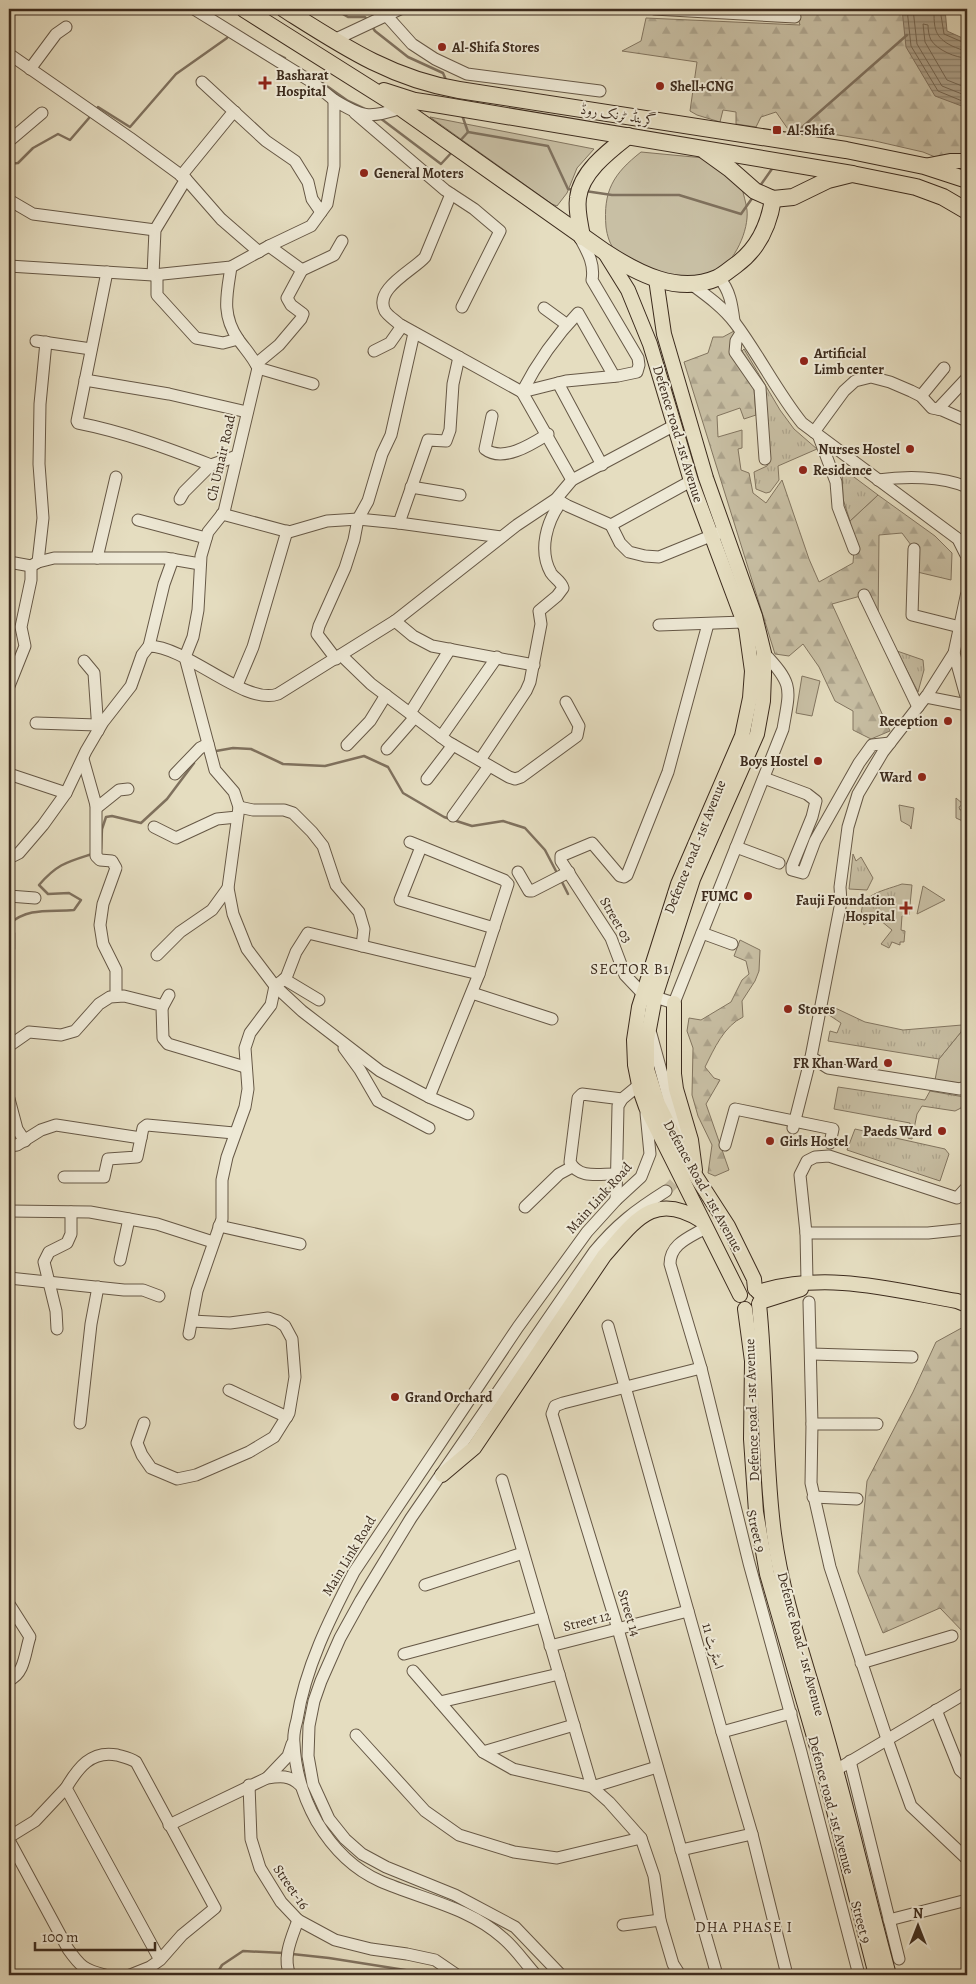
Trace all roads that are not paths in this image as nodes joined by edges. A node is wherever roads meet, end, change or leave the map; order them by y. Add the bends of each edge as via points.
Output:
1 (194, 9) edge
2 (244, 9) edge
3 (284, 9) edge
4 (400, 9) edge
5 (654, 9) edge
6 (682, 10) edge
7 (386, 15) junction
8 (795, 18) dead end
9 (66, 27) dead end
10 (334, 40) junction
11 (9, 54) edge
12 (30, 69) junction
13 (202, 82) dead end
14 (366, 85) junction
15 (600, 91) dead end
16 (334, 100) junction
17 (395, 110) junction
18 (235, 112) junction
19 (354, 112) junction
20 (42, 113) dead end
21 (628, 136) junction
22 (9, 141) edge
23 (700, 148) junction
24 (967, 161) edge
25 (924, 166) junction
26 (852, 174) junction
27 (183, 178) junction
28 (967, 180) edge
29 (451, 194) junction
30 (578, 197) junction
31 (773, 199) junction
32 (9, 200) edge
33 (967, 211) edge
34 (321, 212) junction
35 (552, 216) junction
36 (155, 230) junction
37 (580, 236) junction
38 (342, 241) dead end
39 (264, 249) junction
40 (605, 252) junction
41 (9, 267) edge
42 (231, 267) junction
43 (302, 270) junction
44 (107, 272) junction
45 (155, 275) junction
46 (719, 278) junction
47 (656, 279) junction
48 (691, 284) junction
49 (462, 307) dead end
50 (544, 308) dead end
51 (734, 321) junction
52 (566, 324) junction
53 (402, 326) junction
54 (414, 332) junction
55 (741, 332) junction
56 (238, 339) junction
57 (91, 349) junction
58 (374, 351) dead end
59 (460, 357) junction
60 (257, 366) junction
61 (944, 368) dead end
62 (614, 376) junction
63 (967, 378) edge
64 (85, 380) junction
65 (558, 383) junction
66 (313, 384) dead end
67 (522, 392) junction
68 (921, 396) junction
69 (938, 409) junction
70 (247, 412) junction
71 (492, 416) dead end
72 (967, 421) edge
73 (675, 425) junction
74 (816, 433) junction
75 (548, 434) junction
76 (237, 456) junction
77 (848, 456) junction
78 (765, 459) dead end
79 (210, 465) junction
80 (602, 465) junction
81 (833, 470) junction
82 (116, 477) dead end
83 (572, 480) junction
84 (878, 480) junction
85 (691, 481) junction
86 (411, 487) junction
87 (967, 488) edge
88 (460, 495) dead end
89 (180, 499) dead end
90 (559, 500) junction
91 (222, 514) junction
92 (358, 519) junction
93 (138, 520) dead end
94 (399, 523) junction
95 (611, 525) junction
96 (287, 531) junction
97 (717, 533) junction
98 (501, 537) junction
99 (206, 538) junction
100 (854, 549) dead end
101 (914, 549) dead end
102 (97, 558) junction
103 (173, 559) junction
104 (9, 562) edge
105 (35, 564) junction
106 (200, 564) junction
107 (864, 595) dead end
108 (395, 621) junction
109 (743, 622) junction
110 (708, 624) junction
111 (659, 625) dead end
112 (960, 627) junction
113 (149, 646) junction
114 (450, 649) junction
115 (954, 653) junction
116 (764, 654) junction
117 (339, 657) junction
118 (497, 657) junction
119 (185, 658) junction
120 (84, 661) dead end
121 (534, 665) junction
122 (237, 685) junction
123 (9, 686) edge
124 (386, 695) junction
125 (926, 697) junction
126 (967, 700) edge
127 (566, 702) dead end
128 (967, 705) edge
129 (918, 707) junction
130 (412, 715) junction
131 (36, 723) dead end
132 (98, 728) junction
133 (441, 737) junction
134 (890, 743) junction
135 (208, 744) junction
136 (347, 745) dead end
137 (453, 745) junction
138 (387, 749) dead end
139 (83, 759) junction
140 (484, 763) junction
141 (9, 774) edge
142 (176, 774) dead end
143 (764, 778) junction
144 (426, 780) dead end
145 (128, 789) dead end
146 (66, 793) junction
147 (96, 805) junction
148 (238, 812) junction
149 (453, 816) dead end
150 (154, 827) dead end
151 (736, 847) junction
152 (9, 858) edge
153 (779, 863) dead end
154 (518, 872) dead end
155 (562, 876) junction
156 (228, 888) junction
157 (9, 896) edge
158 (35, 898) dead end
159 (494, 928) junction
160 (702, 933) junction
161 (732, 944) dead end
162 (362, 946) junction
163 (157, 955) dead end
164 (479, 974) junction
165 (279, 983) junction
166 (472, 993) junction
167 (169, 995) dead end
168 (649, 995) junction
169 (116, 996) junction
170 (319, 1000) dead end
171 (674, 1003) junction
172 (162, 1008) junction
173 (552, 1019) dead end
174 (649, 1027) junction
175 (335, 1037) junction
176 (9, 1046) edge
177 (811, 1058) junction
178 (245, 1067) junction
179 (639, 1085) junction
180 (967, 1086) edge
181 (429, 1097) junction
182 (9, 1099) edge
183 (622, 1099) junction
184 (646, 1107) junction
185 (468, 1114) dead end
186 (794, 1124) junction
187 (429, 1128) dead end
188 (682, 1132) dead end
189 (234, 1134) junction
190 (141, 1138) junction
191 (25, 1141) junction
192 (830, 1142) dead end
193 (725, 1145) dead end
194 (9, 1146) edge
195 (572, 1167) junction
196 (615, 1174) junction
197 (64, 1177) dead end
198 (698, 1180) junction
199 (967, 1187) edge
200 (666, 1191) tunnel mouth
201 (616, 1200) junction
202 (525, 1206) dead end
203 (9, 1211) edge
204 (70, 1212) junction
205 (129, 1219) junction
206 (705, 1225) junction
207 (219, 1226) junction
208 (967, 1229) edge
209 (806, 1233) junction
210 (214, 1242) junction
211 (300, 1244) dead end
212 (120, 1260) dead end
213 (9, 1278) edge
214 (49, 1281) junction
215 (808, 1281) junction
216 (98, 1287) junction
217 (740, 1295) junction
218 (159, 1296) dead end
219 (758, 1297) junction
220 (809, 1302) dead end
221 (967, 1305) edge
222 (745, 1309) junction
223 (967, 1315) edge
224 (192, 1321) junction
225 (608, 1326) dead end
226 (57, 1329) dead end
227 (190, 1334) dead end
228 (811, 1354) junction
229 (912, 1357) dead end
230 (701, 1368) junction
231 (626, 1388) junction
232 (229, 1390) dead end
233 (287, 1417) junction
234 (80, 1423) dead end
235 (144, 1423) dead end
236 (812, 1424) junction
237 (877, 1424) dead end
238 (442, 1475) junction
239 (502, 1480) dead end
240 (813, 1497) junction
241 (857, 1499) dead end
242 (523, 1553) junction
243 (425, 1585) dead end
244 (9, 1604) edge
245 (688, 1611) junction
246 (542, 1617) junction
247 (618, 1629) junction
248 (952, 1636) dead end
249 (550, 1646) junction
250 (404, 1654) dead end
251 (861, 1663) junction
252 (413, 1671) dead end
253 (558, 1674) junction
254 (9, 1680) edge
255 (964, 1694) dead end
256 (440, 1702) junction
257 (936, 1710) junction
258 (791, 1713) junction
259 (817, 1724) junction
260 (574, 1725) junction
261 (722, 1732) junction
262 (356, 1735) dead end
263 (886, 1739) junction
264 (293, 1741) junction
265 (483, 1752) junction
266 (850, 1761) junction
267 (657, 1767) junction
268 (836, 1770) junction
269 (967, 1776) edge
270 (267, 1778) junction
271 (249, 1785) junction
272 (300, 1785) junction
273 (592, 1787) junction
274 (66, 1788) junction
275 (169, 1825) junction
276 (752, 1834) junction
277 (641, 1838) junction
278 (9, 1839) edge
279 (681, 1850) junction
280 (967, 1859) edge
281 (967, 1900) edge
282 (298, 1920) junction
283 (660, 1920) junction
284 (889, 1920) junction
285 (623, 1926) dead end
286 (515, 1927) junction
287 (504, 1938) junction
288 (899, 1958) dead end
289 (160, 1960) junction
290 (288, 1971) edge
291 (105, 1975) edge
292 (130, 1975) edge
293 (457, 1975) edge
294 (536, 1975) edge
295 (561, 1975) edge
296 (680, 1975) edge
297 (717, 1975) edge
298 (788, 1975) edge
299 (859, 1975) edge
300 (876, 1975) edge
301 (889, 1975) edge

1 - 16 street via 312,82
2 - 14 highway, گرینڈ ٹرنک روڈ
3 - 10 highway, گرینڈ ٹرنک روڈ
4 - 7 street
5 - 6 street
6 - 8 street
7 - 10 street
7 - 15 street via 412,44 467,74
9 - 12 street via 56,34
10 - 25 highway, گرینڈ ٹرنک روڈ via 394,72 443,87 804,143
11 - 12 street
12 - 27 street
13 - 18 street
14 - 17 highway, گرینڈ ٹرنک روڈ
14 - 21 highway, گرینڈ ٹرنک روڈ via 416,101
16 - 19 street
16 - 34 street via 334,166 327,204
17 - 19 street via 375,116
17 - 35 highway, گرینڈ ٹرنک روڈ via 446,140
18 - 27 street
18 - 34 street via 266,141 295,161
19 - 29 street
20 - 22 street
21 - 23 highway, گرینڈ ٹرنک روڈ
21 - 30 highway via 594,167
23 - 26 highway, گرینڈ ٹرنک روڈ
23 - 31 highway, گرینڈ ٹرنک روڈ via 763,196
24 - 25 main road
25 - 28 highway, گرینڈ ٹرنک روڈ
26 - 31 highway, گرینڈ ٹرنک روڈ via 828,180 793,197
26 - 33 highway, گرینڈ ٹرنک روڈ via 916,187
27 - 36 street
27 - 39 street via 221,219
29 - 49 street via 500,231
29 - 53 street via 420,264 400,277 383,299 385,312
30 - 35 highway
30 - 37 highway
31 - 46 highway, گرینڈ ٹرنک روڈ via 757,244
32 - 36 street via 33,214
34 - 39 street via 311,226
35 - 37 highway, گرینڈ ٹرنک روڈ
36 - 45 street
37 - 40 highway, گرینڈ ٹرنک روڈ
37 - 62 street via 592,262 592,280 638,358 637,372
38 - 43 street via 334,255
39 - 42 street
39 - 43 street
40 - 47 highway, گرینڈ ٹرنک روڈ
40 - 73 main road, Defence road -1st Avenue via 628,290 650,344
41 - 44 street
42 - 45 street
42 - 56 street via 226,311
43 - 60 street via 287,298 291,305 302,311 302,319
44 - 45 street
44 - 57 street
45 - 56 street via 157,295 196,338 223,343
46 - 48 highway, گرینڈ ٹرنک روڈ
46 - 51 street via 726,285
47 - 48 highway, گرینڈ ٹرنک روڈ
47 - 97 main road, Defence Road - 1st Avenue via 664,334 706,478
48 - 51 street
50 - 52 street
51 - 55 street
52 - 62 street via 578,313
52 - 67 street
53 - 54 street
53 - 58 street via 390,343
54 - 59 street
54 - 92 street via 392,435 382,454 368,501
55 - 74 street via 791,409
55 - 78 street via 735,352 760,388
56 - 60 street
57 - 64 street
57 - 105 street via 41,342 39,456 43,518
59 - 67 street
59 - 86 street via 446,441 428,440
60 - 66 street
60 - 70 street, Ch Umair Road
61 - 68 street
62 - 65 street
63 - 69 street
64 - 70 street via 170,394
64 - 79 street via 78,423 131,435
65 - 67 street
65 - 80 street
67 - 75 street
68 - 69 street via 932,408
68 - 74 street via 871,376 855,381 844,391
69 - 72 street
70 - 76 street, Ch Umair Road
71 - 75 street via 485,449 489,452 514,452
73 - 80 street
73 - 85 main road, Defence road -1st Avenue
74 - 77 street
74 - 81 street
75 - 83 street
76 - 79 street
76 - 91 street, Ch Umair Road
77 - 81 street
77 - 84 street
79 - 89 street
80 - 83 street
81 - 100 street via 838,507
82 - 102 street
83 - 90 street
84 - 87 street via 920,479
84 - 112 street via 958,539 967,557 967,592
85 - 95 street
85 - 97 main road, Defence road -1st Avenue
86 - 88 street
86 - 94 street
90 - 95 street
90 - 98 street
90 - 121 street via 549,524 545,548 549,568 563,588 538,611 541,624
91 - 96 street
91 - 99 street, Ch Umair Road
92 - 94 street
92 - 96 street via 327,521
92 - 117 street via 345,568 317,634
93 - 99 street
94 - 98 street
95 - 97 street via 629,552 645,556 659,557
96 - 122 street via 253,647
97 - 109 main road, Defence road -1st Avenue
97 - 116 main road, Defence Road - 1st Avenue via 755,616
98 - 108 street
99 - 106 street, Ch Umair Road
101 - 112 street via 912,615
102 - 103 street
102 - 105 street via 54,558
103 - 106 street
103 - 113 street
104 - 105 street
105 - 123 street via 21,627 25,646
106 - 119 street, Ch Umair Road via 198,610
107 - 129 street
108 - 114 street via 424,642
108 - 117 street
109 - 110 street
109 - 168 main road, Defence road -1st Avenue via 752,671 742,736 678,884
110 - 111 street
110 - 155 street, Street 03 via 668,772 627,875 620,876 592,843 562,855
112 - 115 street
113 - 119 street via 160,647
113 - 132 street via 145,648 131,686
114 - 118 street
114 - 130 street
115 - 125 street
115 - 126 street
116 - 143 street via 780,669 789,697 783,729
116 - 168 main road, Defence Road - 1st Avenue via 763,701 757,734 693,879
117 - 122 street via 270,697
117 - 124 street
118 - 121 street
118 - 133 street
119 - 122 street
119 - 135 street
120 - 132 street via 94,673
121 - 140 street via 526,691
124 - 130 street
124 - 136 street via 370,721
125 - 128 street
125 - 129 street
127 - 140 street via 579,726 577,736 521,777 509,777
129 - 134 street
130 - 133 street
130 - 138 street
131 - 132 street
132 - 139 street
133 - 137 street
134 - 143 street via 872,746 859,763 815,841 802,873 792,870 792,866 816,801 807,794
134 - 177 street via 868,775 850,815 840,887 841,902
135 - 142 street via 200,748
135 - 148 street via 215,770 234,792
137 - 140 street
137 - 144 street
139 - 146 street
139 - 147 street
140 - 149 street
141 - 146 street
143 - 151 street
145 - 147 street via 119,790 100,806
146 - 152 street via 43,826 19,853
147 - 169 street via 95,854 100,860 112,861 116,868 103,904 100,925 103,944 116,970
148 - 150 street via 176,838
148 - 156 street
148 - 162 street via 284,810 293,813 312,832 323,846 336,885 359,912 364,929
151 - 153 street
151 - 160 street
154 - 155 street via 529,891
155 - 168 street, Street 03 via 611,938 625,975
156 - 163 street via 212,910 180,932
156 - 165 street via 233,914 247,949
157 - 158 street
159 - 159 street via 508,884 415,845 400,900
159 - 164 street
160 - 161 street
160 - 171 street
162 - 164 street
162 - 165 street via 308,933 286,978
164 - 166 street
165 - 170 street
165 - 175 street
165 - 178 street via 271,1005 250,1033 244,1048
166 - 173 street
166 - 181 street
167 - 172 street
168 - 171 street
168 - 174 main road, Defence Road - 1st Avenue
168 - 179 main road, Defence road -1st Avenue via 639,1007 634,1040
169 - 172 street via 151,1001
169 - 176 street via 99,1004 75,1031 61,1034 29,1032
171 - 198 main road via 676,1089 691,1140
172 - 178 street via 163,1038 168,1044
174 - 188 street
174 - 198 main road, Defence Road - 1st Avenue via 647,1069 652,1089
175 - 181 street via 380,1071
175 - 187 street via 378,1101
177 - 180 street via 828,1068 960,1089
177 - 186 street
178 - 189 street via 248,1090
179 - 183 street
179 - 184 main road, Defence road -1st Avenue
181 - 185 street
182 - 191 street
183 - 195 street via 582,1094 578,1098
183 - 196 street via 616,1123
184 - 201 street, Main Link Road via 650,1154 641,1177
184 - 206 main road, Defence road -1st Avenue
186 - 192 street via 833,1128
186 - 193 street via 735,1109
189 - 190 street via 147,1125
189 - 207 street via 222,1180 222,1219
190 - 191 street via 56,1125
190 - 197 street via 137,1157 108,1159 104,1176
191 - 194 street
195 - 196 street via 580,1174
195 - 202 street via 559,1174
196 - 201 street
198 - 219 main road, Defence Road - 1st Avenue via 728,1226 754,1279
199 - 209 street via 957,1198 829,1156 815,1157 807,1161 800,1176
200 - 238 street via 630,1214 594,1252
201 - 264 street, Main Link Road via 587,1232 518,1327 354,1572 336,1607 301,1694
203 - 204 street
204 - 205 street
204 - 214 street via 71,1234 67,1243 49,1252 44,1262
205 - 210 street
205 - 212 street
206 - 217 main road, Defence road -1st Avenue
206 - 230 street, Street 9 via 677,1245 670,1258
206 - 238 main road via 687,1211 671,1207 646,1213 627,1229 604,1256 474,1448
207 - 210 street
207 - 211 street
208 - 209 street via 928,1233
209 - 215 street
210 - 224 street via 197,1291
213 - 214 street
214 - 216 street
214 - 226 street
215 - 219 main road via 779,1285
215 - 221 main road via 878,1287
216 - 218 street via 142,1290
216 - 234 street
217 - 219 main road via 744,1290
217 - 222 main road, Defence road -1st Avenue via 740,1303
219 - 222 main road via 754,1309
219 - 223 main road via 804,1288 830,1288 960,1309
219 - 259 main road, Defence Road - 1st Avenue via 774,1535
220 - 228 street
222 - 259 main road, Defence road -1st Avenue via 752,1361 751,1439 756,1512 767,1574
224 - 227 street
224 - 233 street via 230,1323 268,1318 285,1326 292,1339 295,1377
225 - 231 street, اسٹریٹ 11
228 - 229 street
228 - 236 street
230 - 231 street, Street 14
230 - 258 street, Street 9 via 749,1563
231 - 245 street, اسٹریٹ 11
231 - 247 street, Street 14 via 554,1406 552,1414
232 - 233 street
233 - 235 street via 274,1437 249,1452 177,1479 151,1468 142,1455 137,1443
236 - 237 street
236 - 240 street
238 - 286 street via 411,1518 340,1638 314,1701 308,1756 313,1784 329,1819 362,1854 455,1894
239 - 242 street
240 - 241 street
240 - 251 street via 830,1567
242 - 243 street
242 - 246 street
244 - 254 street via 30,1637 22,1668
245 - 247 street, Street 12
245 - 261 street, اسٹریٹ 11
246 - 249 street
246 - 250 street
247 - 249 street, Street 12
247 - 267 street, Street 14
248 - 251 street
249 - 253 street
251 - 263 street
252 - 256 street
253 - 256 street
253 - 260 street
255 - 257 street
256 - 265 street
257 - 263 street
257 - 269 street via 960,1770
258 - 261 street
258 - 299 street, Street 9
259 - 268 main road, Defence Road - 1st Avenue
259 - 300 main road, Defence road -1st Avenue
260 - 265 street
260 - 273 street
261 - 276 street, اسٹریٹ 11
262 - 277 street via 425,1811 459,1835 514,1852 556,1858
263 - 266 street
263 - 280 street via 911,1806
264 - 270 street via 288,1756
264 - 272 street, Main Link Road
265 - 273 street via 513,1769
266 - 268 street
266 - 284 street
267 - 273 street
267 - 279 street, Street 14
268 - 301 main road, Defence Road - 1st Avenue
270 - 271 street
270 - 272 street via 284,1776
271 - 275 street
271 - 282 street, Street-16 via 251,1839 260,1868 281,1902
272 - 287 street, Main Link Road via 323,1831 356,1868 478,1920
273 - 277 street
274 - 275 street via 78,1768 93,1757 113,1754 132,1759
274 - 278 street via 35,1821
274 - 289 street
275 - 289 street via 215,1908 182,1935
276 - 279 street
276 - 298 street, اسٹریٹ 11
277 - 283 street via 654,1876
278 - 291 street via 78,1964
279 - 297 street, Street 14
281 - 284 street
282 - 290 street, Street-16 via 289,1944
282 - 293 street via 335,1940 371,1950 435,1960
283 - 285 street
283 - 296 street via 673,1964
284 - 288 street
286 - 287 street
286 - 295 street
287 - 294 street, Main Link Road
289 - 292 street

